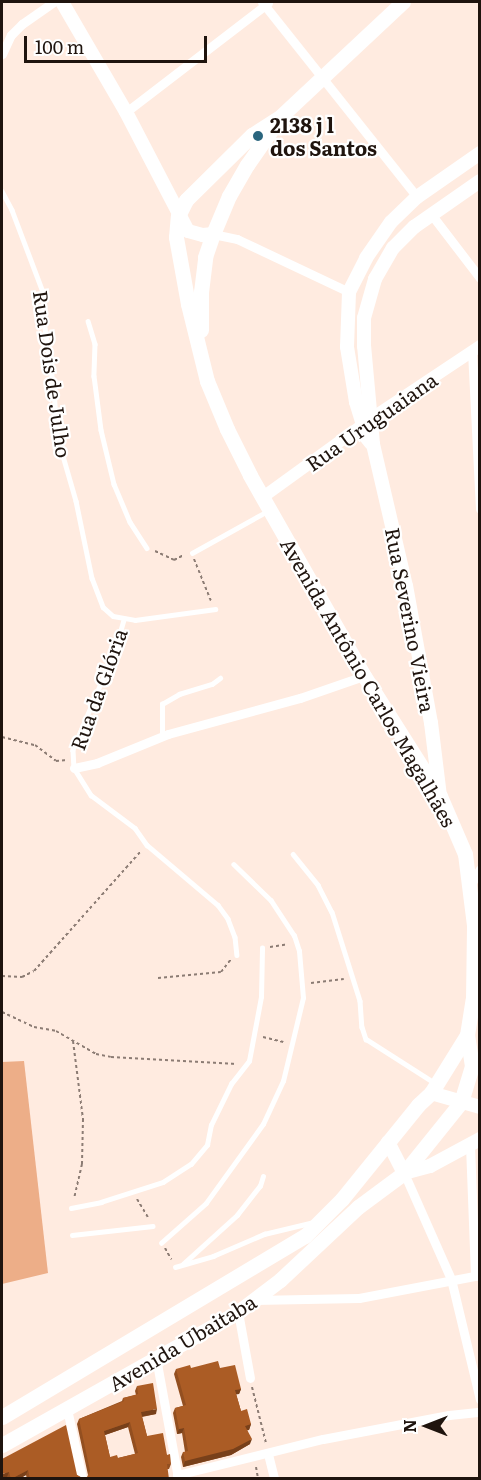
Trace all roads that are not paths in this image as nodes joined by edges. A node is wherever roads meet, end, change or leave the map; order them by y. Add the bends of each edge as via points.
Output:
1 (53, 2) edge
2 (62, 2) edge
3 (403, 2) edge
4 (266, 3) edge
5 (2, 54) edge
6 (322, 78) junction
7 (126, 112) junction
8 (281, 116) junction
9 (480, 153) edge
10 (480, 181) edge
11 (202, 184) junction
12 (2, 191) edge
13 (229, 196) junction
14 (417, 197) junction
15 (431, 214) junction
16 (178, 216) junction
17 (213, 234) junction
18 (480, 278) edge
19 (350, 292) junction
20 (88, 321) dead end
21 (476, 349) edge
22 (207, 381) junction
23 (367, 422) junction
24 (263, 497) junction
25 (480, 509) edge
26 (262, 514) dead end
27 (147, 548) road end
28 (192, 553) road end
29 (215, 609) road end
30 (124, 620) junction
31 (364, 676) junction
32 (220, 678) dead end
33 (162, 736) junction
34 (73, 764) junction
35 (440, 796) junction
36 (293, 854) dead end
37 (234, 865) dead end
38 (480, 869) edge
39 (471, 884) junction
40 (262, 948) road end
41 (237, 955) road end
42 (476, 999) edge
43 (467, 1035) junction
44 (434, 1089) junction
45 (462, 1102) junction
46 (480, 1107) edge
47 (388, 1142) junction
48 (475, 1142) edge
49 (404, 1173) junction
50 (263, 1176) dead end
51 (71, 1208) road end
52 (321, 1222) junction
53 (152, 1226) dead end
54 (72, 1235) dead end
55 (161, 1243) dead end
56 (477, 1275) edge
57 (451, 1279) junction
58 (254, 1300) junction
59 (238, 1312) junction
60 (156, 1358) junction
61 (250, 1378) road end
62 (480, 1400) edge
63 (67, 1410) junction
64 (480, 1412) edge
65 (2, 1417) edge
66 (2, 1445) edge
67 (268, 1454) junction
68 (177, 1477) edge
69 (82, 1479) edge
70 (274, 1479) edge

1 - 5 street via 11,35
2 - 7 main road
3 - 6 main road, Avenida Antônio Carlos Magalhães
4 - 6 street
4 - 7 street
6 - 8 main road, Avenida Antônio Carlos Magalhães
6 - 14 street
7 - 16 main road
8 - 11 main road, Avenida Antônio Carlos Magalhães via 252,135
8 - 13 main road, Avenida Antônio Carlos Magalhães
9 - 14 main road, Rua Severino Vieira
10 - 15 main road, Rua Severino Vieira
11 - 13 main road via 218,185
11 - 16 main road, Avenida Antônio Carlos Magalhães via 186,200
12 - 30 lane, Rua Dois de Julho via 43,292 57,435 92,578 106,611
13 - 17 main road, Avenida Antônio Carlos Magalhães
14 - 19 main road, Rua Severino Vieira via 377,240
15 - 18 street
15 - 23 main road, Rua Severino Vieira via 393,248 375,279 364,318
16 - 17 main road via 188,231
16 - 22 main road, Avenida Antônio Carlos Magalhães via 181,268
17 - 19 street via 237,239
17 - 22 main road, Avenida Antônio Carlos Magalhães via 205,257 201,292 200,324
19 - 23 main road, Rua Severino Vieira via 347,347
20 - 27 lane via 95,344 94,376 101,430 114,484 130,522
21 - 23 street, Rua Uruguaiana
21 - 25 street
22 - 24 main road, Avenida Antônio Carlos Magalhães
23 - 24 street, Rua Uruguaiana
23 - 35 main road, Rua Severino Vieira via 406,586
24 - 31 main road, Avenida Antônio Carlos Magalhães
26 - 28 lane
29 - 30 lane, Rua da Glória
30 - 34 lane, Rua da Glória via 116,648 78,734
31 - 33 street
31 - 35 main road, Avenida Antônio Carlos Magalhães
32 - 33 lane via 178,693 162,704
33 - 34 street via 97,763
34 - 41 lane via 91,795 135,828 147,845 218,905 235,937
35 - 39 main road, Avenida Antônio Carlos Magalhães via 465,855
36 - 44 lane via 326,898 363,1012 366,1039
37 - 55 lane via 271,901 296,943 303,999 283,1082 260,1129 206,1203
38 - 39 street
39 - 42 main road, Avenida Antônio Carlos Magalhães
40 - 51 lane via 261,997 249,1061 211,1125 207,1145 191,1164 163,1182
42 - 43 main road, Avenida Antônio Carlos Magalhães
43 - 44 main road, Avenida Antônio Carlos Magalhães
43 - 45 main road, Avenida Antônio Carlos Magalhães via 472,1066
44 - 45 main road
44 - 47 main road, Avenida Ubaitaba
45 - 46 main road
45 - 49 main road, Avenida Ubaitaba
47 - 49 main road
47 - 52 main road, Avenida Ubaitaba
48 - 49 main road, Avenida Ubaitaba via 430,1166
48 - 56 street
49 - 57 street
49 - 58 main road, Avenida Ubaitaba via 358,1207
50 - 52 lane via 260,1186 237,1215 178,1266 264,1234 309,1221
52 - 65 main road, Avenida Ubaitaba via 249,1271
53 - 54 lane
56 - 57 street
57 - 58 street via 359,1298
57 - 62 street
58 - 59 main road, Avenida Ubaitaba
59 - 60 main road, Avenida Ubaitaba
59 - 61 street
60 - 63 main road, Avenida Ubaitaba
60 - 68 street
63 - 66 main road, Avenida Ubaitaba
63 - 69 street
64 - 67 street via 323,1439
67 - 68 street
67 - 70 street

